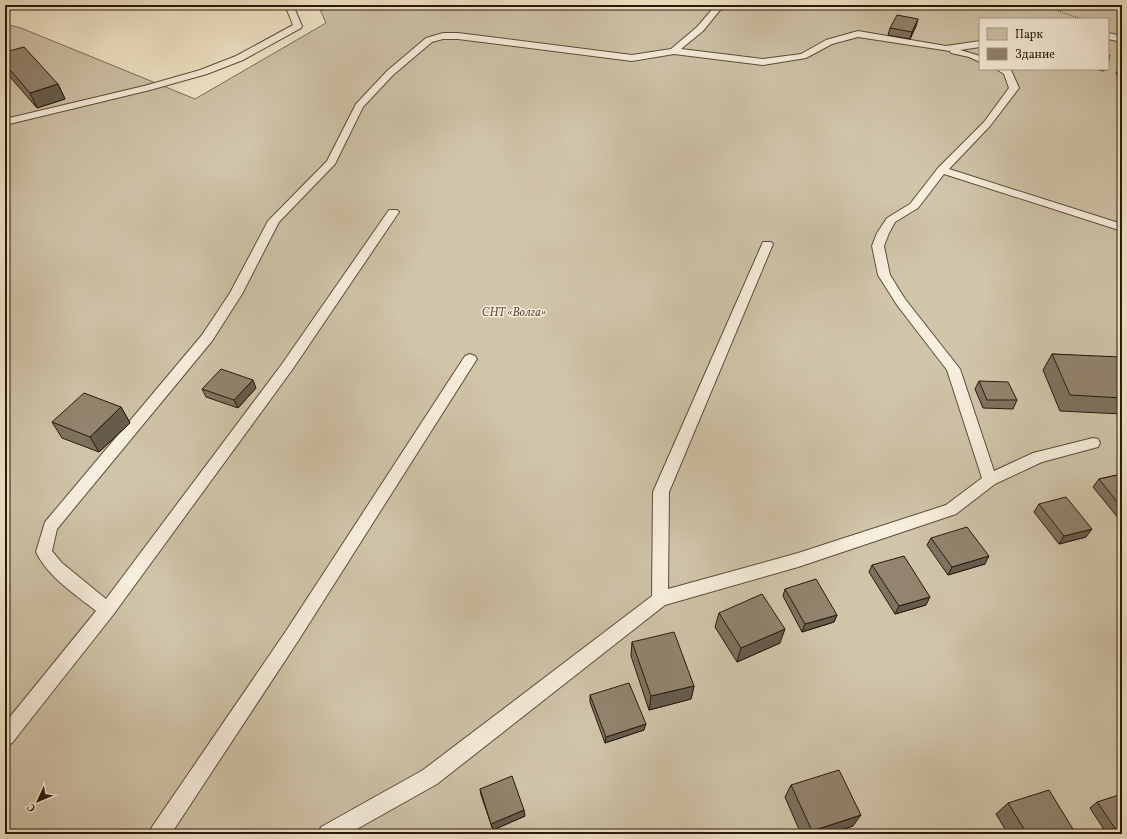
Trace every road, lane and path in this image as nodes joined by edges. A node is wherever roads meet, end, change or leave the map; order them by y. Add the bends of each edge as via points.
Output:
1 (289, 5) edge
2 (720, 5) edge
3 (1053, 5) edge
4 (1079, 18) edge
5 (1109, 36) edge
6 (1122, 39) edge
7 (979, 44) edge
8 (946, 49) junction
9 (674, 51) junction
10 (979, 58) edge
11 (1003, 70) edge
12 (5, 122) edge
13 (942, 170) junction
14 (393, 212) dead end
15 (1122, 228) edge
16 (767, 244) dead end
17 (470, 359) dead end
18 (1093, 443) dead end
19 (990, 480) junction
20 (660, 599) junction
21 (107, 610) junction
22 (5, 737) edge
23 (159, 834) edge
24 (328, 834) edge

1 - 12 lane via 298,26 232,61 153,87
2 - 9 lane via 700,29
3 - 4 path via 1058,11
5 - 6 lane
7 - 8 lane
8 - 9 lane via 858,34 829,42 803,56 763,62
8 - 10 lane
9 - 21 lane via 632,58 443,36 429,40 390,73 359,106 331,162 274,221 236,294 207,338 50,527 44,552 56,568
11 - 13 lane via 1008,72 1014,88 987,124
13 - 15 lane
13 - 19 lane via 914,206 892,220 878,246 884,275 901,302 953,369
14 - 21 lane via 287,367
16 - 20 lane via 661,492
17 - 23 lane via 300,623
18 - 19 lane via 1038,458
19 - 20 lane via 951,510 798,560
20 - 24 lane via 430,777
21 - 22 lane

